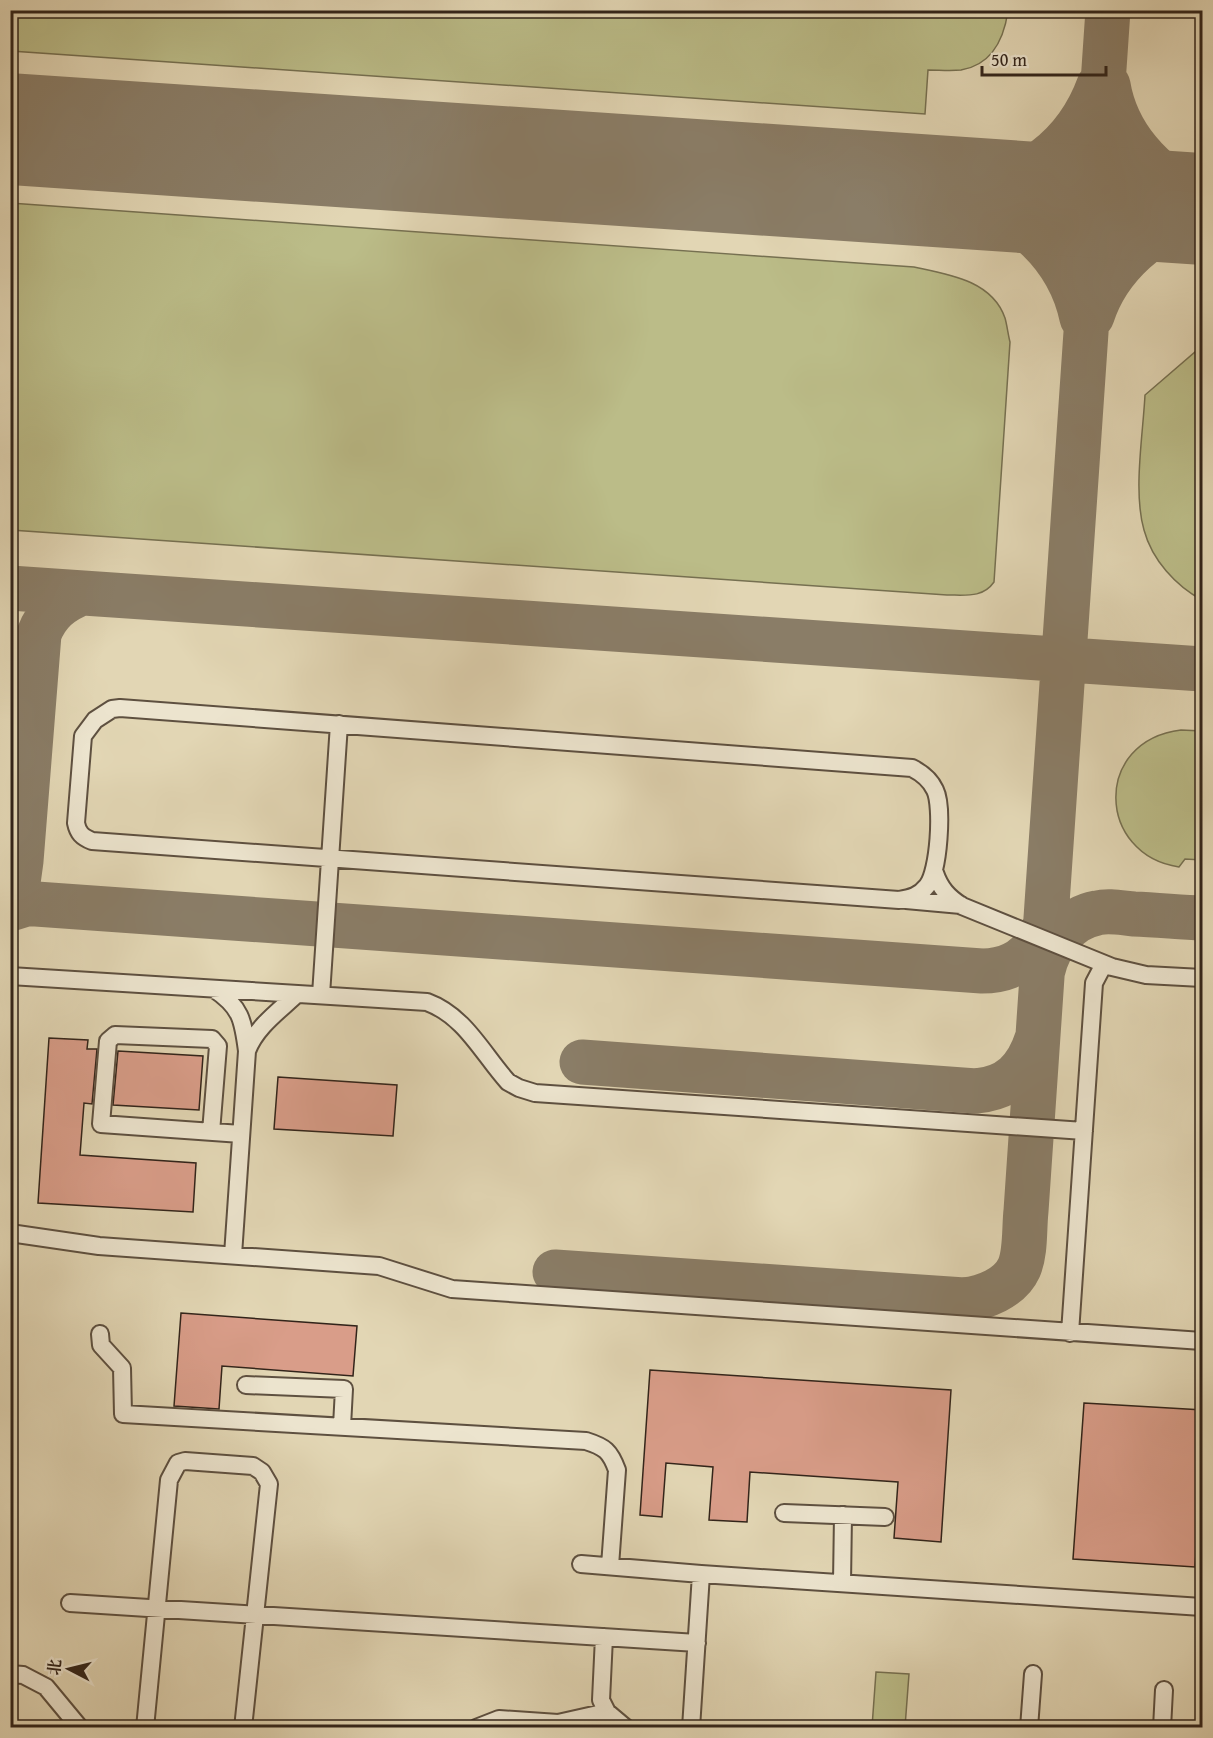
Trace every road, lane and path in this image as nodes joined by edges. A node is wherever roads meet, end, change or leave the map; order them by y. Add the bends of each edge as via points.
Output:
1 (339, 724) junction
2 (330, 858) junction
3 (935, 873) junction
4 (899, 900) junction
5 (962, 906) junction
6 (1104, 964) junction
7 (10, 976) edge
8 (1203, 978) edge
9 (213, 988) junction
10 (297, 994) junction
11 (321, 995) junction
12 (247, 1051) junction
13 (1084, 1131) junction
14 (211, 1132) junction
15 (241, 1134) junction
16 (10, 1233) edge
17 (233, 1255) junction
18 (1070, 1333) junction
19 (100, 1334) dead end
20 (1203, 1341) edge
21 (246, 1385) dead end
22 (342, 1426) junction
23 (784, 1513) dead end
24 (843, 1515) junction
25 (885, 1517) dead end
26 (581, 1564) dead end
27 (610, 1566) junction
28 (701, 1574) junction
29 (842, 1583) junction
30 (70, 1603) dead end
31 (1203, 1607) edge
32 (156, 1609) junction
33 (255, 1615) junction
34 (604, 1637) junction
35 (697, 1642) junction
36 (10, 1674) edge
37 (1033, 1674) dead end
38 (1164, 1690) dead end
39 (607, 1712) junction
40 (80, 1728) edge
41 (145, 1728) edge
42 (243, 1728) edge
43 (476, 1728) edge
44 (626, 1728) edge
45 (691, 1728) edge
46 (1029, 1728) edge
47 (1162, 1728) edge

1 - 2 lane
1 - 2 lane via 112,709 95,720 83,736 76,823 83,837 92,841
1 - 3 lane via 912,768 928,779 938,797
2 - 4 lane
2 - 11 lane
3 - 4 lane via 921,893
3 - 5 lane via 945,893
4 - 5 lane
5 - 6 lane
6 - 8 lane via 1131,973
6 - 13 lane via 1094,983
7 - 9 lane
9 - 10 lane
9 - 12 lane via 239,1011
10 - 11 lane
10 - 12 lane via 260,1028
11 - 13 lane via 427,1002 442,1008 468,1030 508,1082 535,1093
12 - 15 lane
13 - 18 lane
14 - 14 lane via 101,1124 108,1041 115,1035 212,1040 218,1046
14 - 15 lane
15 - 17 lane
16 - 17 lane via 99,1246
17 - 18 lane via 379,1266 452,1289
18 - 20 lane
19 - 22 lane via 101,1345 122,1368 123,1414
21 - 22 lane via 344,1389
22 - 27 lane via 586,1441 601,1446 612,1456 617,1470
23 - 24 lane
24 - 25 lane
24 - 29 lane
26 - 27 lane
27 - 28 lane
28 - 29 lane
28 - 35 lane
29 - 31 lane
30 - 32 lane
32 - 33 lane
32 - 33 lane via 169,1480 178,1463 185,1461 252,1466 262,1472 269,1484
32 - 41 lane
33 - 34 lane
33 - 42 lane
34 - 35 lane
34 - 39 lane via 601,1700
35 - 45 lane
36 - 40 lane via 23,1675 46,1687
37 - 46 lane
38 - 47 lane
39 - 43 lane via 558,1723 499,1719
39 - 44 lane

